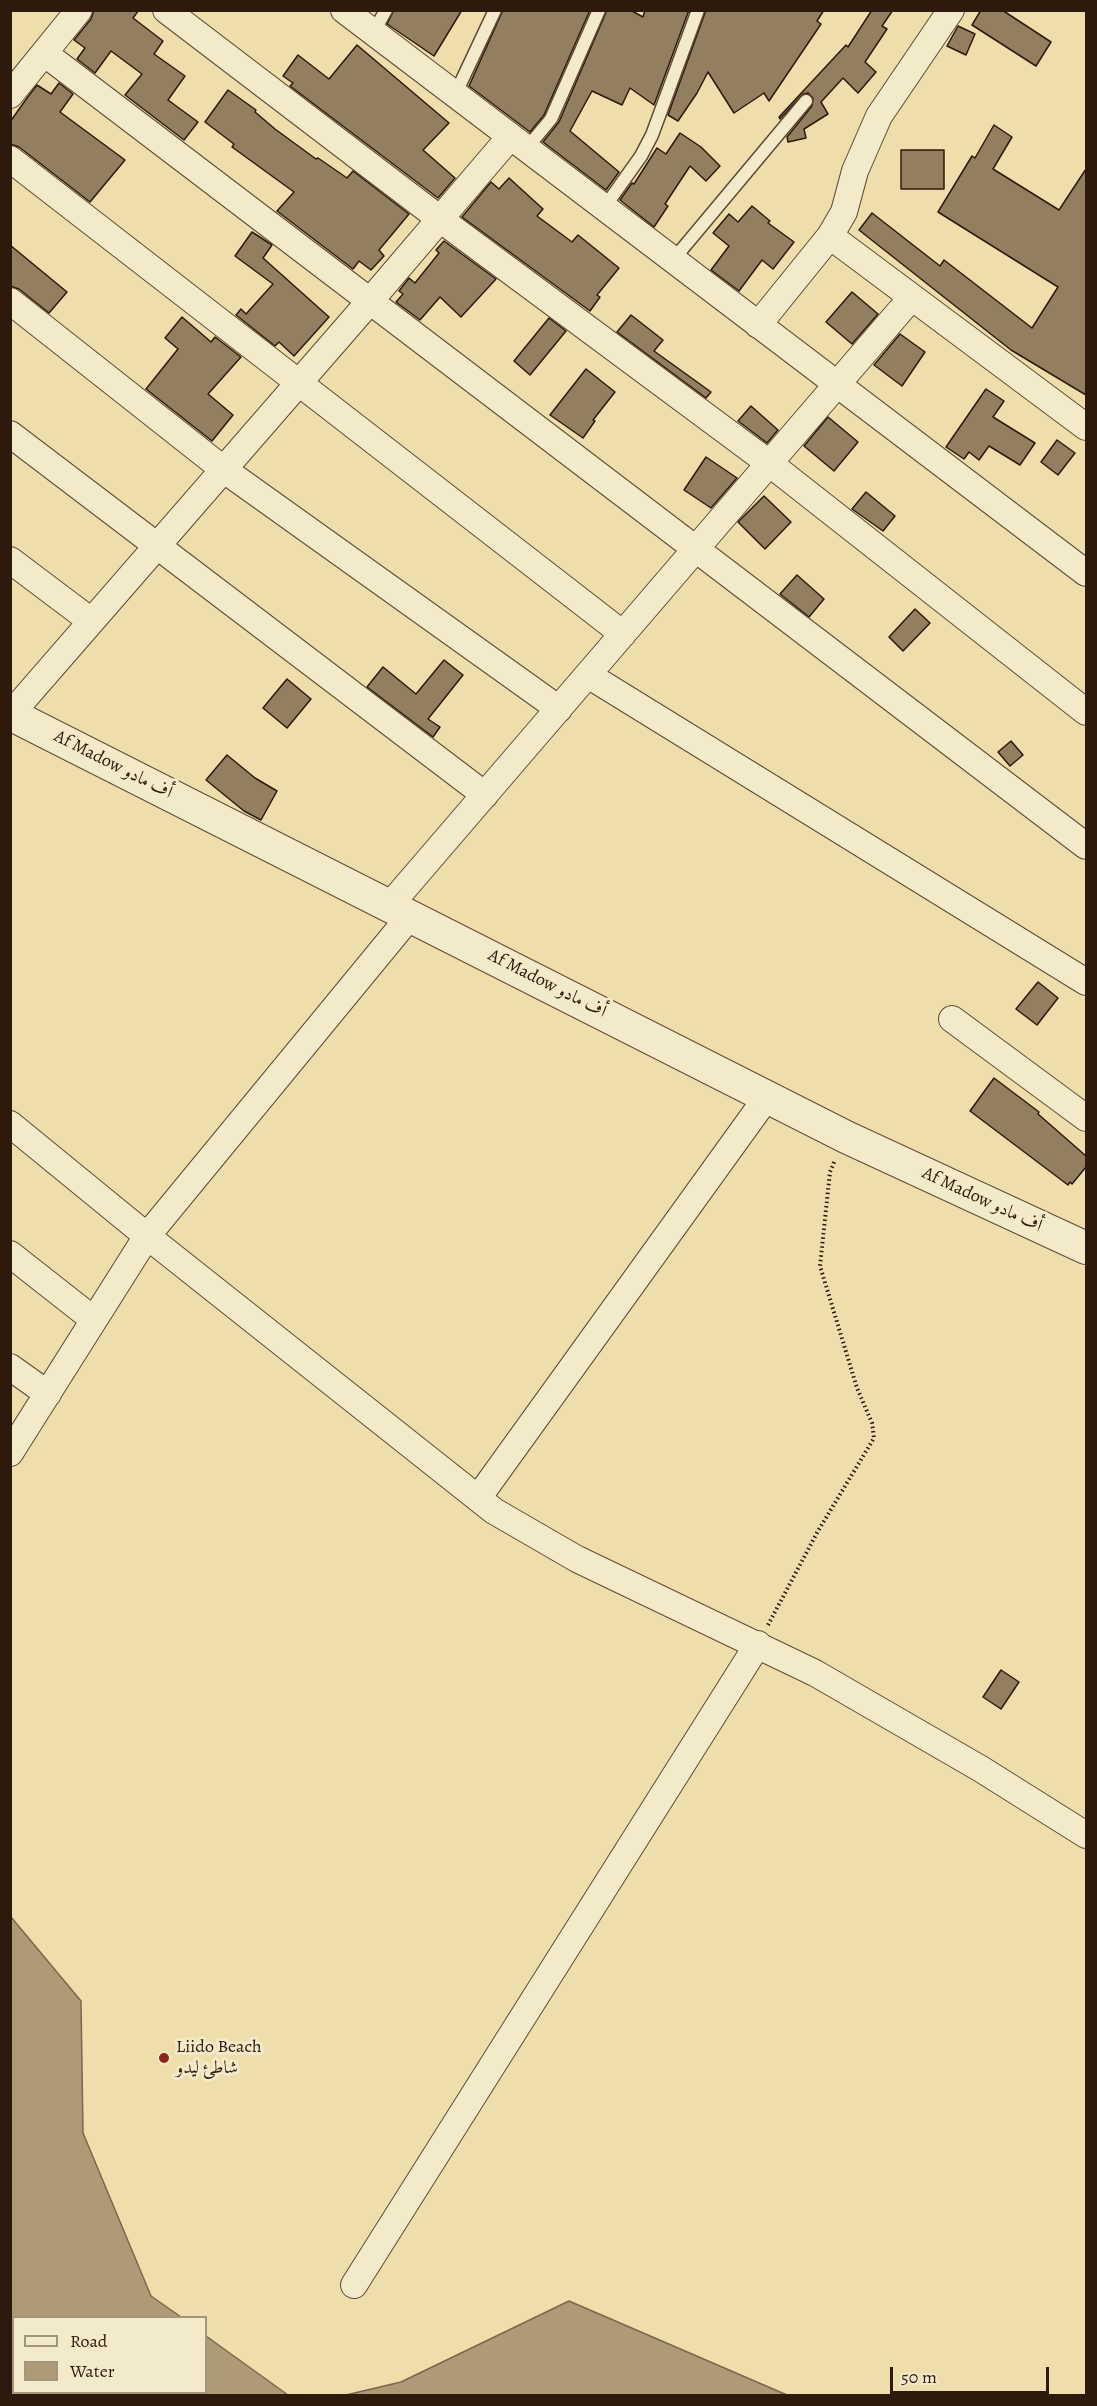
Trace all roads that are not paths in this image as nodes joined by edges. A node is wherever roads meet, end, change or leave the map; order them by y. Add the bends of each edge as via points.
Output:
1 (79, 10) edge
2 (166, 10) edge
3 (344, 10) edge
4 (386, 10) edge
5 (495, 10) edge
6 (599, 10) edge
7 (698, 10) edge
8 (951, 10) edge
9 (373, 33) junction
10 (44, 53) junction
11 (10, 95) edge
12 (455, 95) junction
13 (806, 101) dead end
14 (518, 143) junction
15 (10, 159) edge
16 (604, 208) junction
17 (440, 219) junction
18 (830, 236) junction
19 (673, 260) junction
20 (912, 297) junction
21 (10, 301) edge
22 (370, 301) junction
23 (758, 325) junction
24 (299, 383) junction
25 (837, 384) junction
26 (1086, 427) edge
27 (10, 434) edge
28 (770, 464) junction
29 (223, 469) junction
30 (156, 546) junction
31 (696, 549) junction
32 (10, 560) edge
33 (1086, 573) edge
34 (91, 621) junction
35 (623, 634) junction
36 (588, 675) junction
37 (559, 709) junction
38 (1086, 712) edge
39 (11, 714) edge
40 (485, 795) junction
41 (1086, 846) edge
42 (401, 910) junction
43 (1086, 982) edge
44 (952, 1019) dead end
45 (767, 1097) junction
46 (1086, 1118) edge
47 (10, 1124) edge
48 (147, 1236) junction
49 (1086, 1248) edge
50 (10, 1254) edge
51 (94, 1320) junction
52 (10, 1367) edge
53 (48, 1394) junction
54 (10, 1453) edge
55 (478, 1498) junction
56 (758, 1644) junction
57 (1086, 1835) edge
58 (354, 2285) dead end

1 - 10 street
2 - 17 street
3 - 9 street
4 - 9 lane
5 - 12 lane
6 - 14 lane via 551,119
7 - 16 lane via 652,135
8 - 18 street via 879,116 855,171 844,212
9 - 12 street
10 - 11 street
10 - 22 street
12 - 14 street
13 - 19 lane
14 - 16 street
14 - 17 street
15 - 24 street
16 - 19 street
17 - 22 street
17 - 28 street
18 - 20 street
18 - 23 street
19 - 23 street
20 - 25 street
20 - 26 street
21 - 29 street
22 - 24 street
22 - 31 street
23 - 25 street
24 - 29 street
24 - 35 street
25 - 28 street
25 - 33 street
27 - 30 street
28 - 31 street
28 - 38 street
29 - 30 street
29 - 37 street
30 - 34 street
30 - 40 street
31 - 35 street
31 - 41 street
32 - 34 street
34 - 39 street
35 - 36 street
36 - 37 street
36 - 43 street
37 - 40 street
39 - 42 street, Af Madow أف مادو
40 - 42 street
42 - 45 street, Af Madow أف مادو
42 - 48 street
44 - 46 street
45 - 49 street, Af Madow أف مادو
45 - 55 street
47 - 48 street
48 - 51 street
48 - 55 street
50 - 51 street
51 - 53 street
52 - 53 street
53 - 54 street
55 - 56 street via 577,1559
56 - 57 street via 981,1769
56 - 58 street

